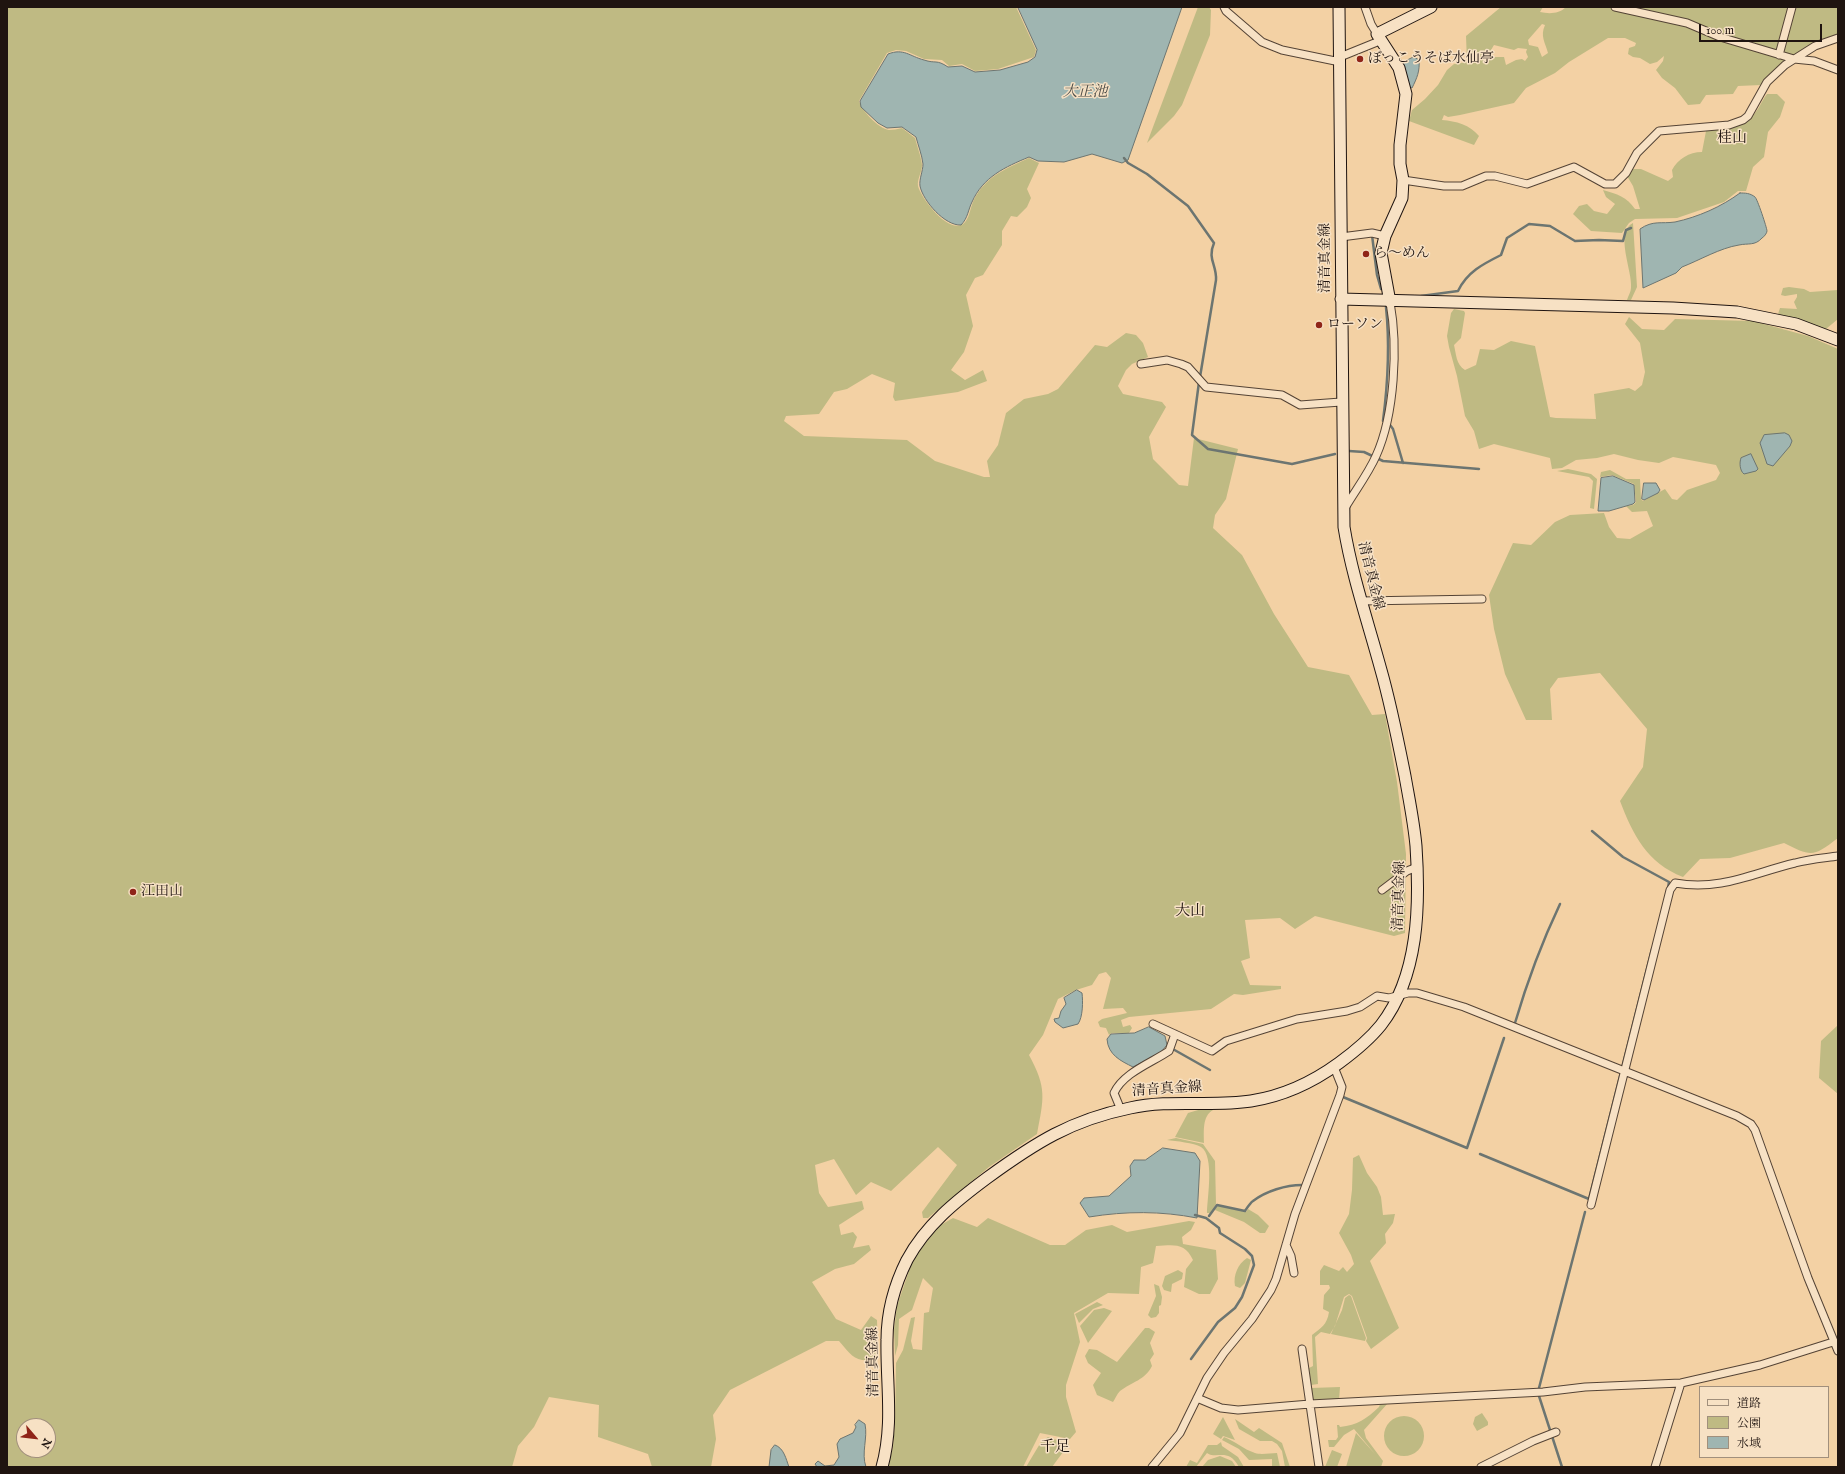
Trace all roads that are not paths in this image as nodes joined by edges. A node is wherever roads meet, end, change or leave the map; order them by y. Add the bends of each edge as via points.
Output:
1 (1224, 7) edge
2 (1339, 7) edge
3 (1365, 7) edge
4 (1431, 7) edge
5 (1614, 7) edge
6 (1792, 7) edge
7 (1380, 37) junction
8 (1838, 38) edge
9 (1779, 55) junction
10 (1794, 59) junction
11 (1340, 60) junction
12 (1838, 70) edge
13 (1403, 180) junction
14 (1385, 236) junction
15 (1341, 237) junction
16 (1341, 299) junction
17 (1390, 302) junction
18 (1838, 340) edge
19 (1141, 364) dead end
20 (1342, 402) junction
21 (1343, 512) junction
22 (1482, 599) dead end
23 (1360, 601) junction
24 (1838, 856) edge
25 (1416, 867) junction
26 (1382, 890) dead end
27 (1399, 995) junction
28 (1153, 1024) dead end
29 (1175, 1034) junction
30 (1334, 1067) junction
31 (1623, 1069) junction
32 (1121, 1110) junction
33 (1591, 1205) dead end
34 (1286, 1245) junction
35 (1294, 1273) dead end
36 (1833, 1342) junction
37 (1302, 1349) dead end
38 (1838, 1351) edge
39 (1680, 1383) junction
40 (1197, 1398) junction
41 (1310, 1404) junction
42 (1553, 1433) dead end
43 (882, 1467) edge
44 (1152, 1467) edge
45 (1319, 1467) edge
46 (1481, 1467) edge
47 (1655, 1467) edge

1 - 11 street via 1262,42 1282,50
2 - 11 main road, 清音真金線
3 - 7 street via 1371,24
4 - 7 main road
5 - 9 street via 1687,23 1720,37
6 - 9 street
7 - 11 street
7 - 13 main road via 1396,62 1405,88 1400,154
8 - 10 street via 1815,46
9 - 10 street
10 - 12 street via 1814,61
10 - 13 street via 1767,82 1752,111 1743,120 1729,125 1659,131 1637,152 1626,173 1615,184 1605,184 1574,167 1527,184 1495,176 1486,176 1462,186
11 - 15 main road, 清音真金線
13 - 14 main road via 1402,198
14 - 15 street via 1372,233
14 - 17 main road via 1381,261
15 - 16 main road, 清音真金線
16 - 17 main road
16 - 20 main road, 清音真金線
17 - 18 main road via 1673,308 1737,312 1796,324
17 - 21 street via 1394,374 1387,420 1375,458
19 - 20 street via 1167,360 1188,367 1206,386 1282,395 1300,405
20 - 21 main road, 清音真金線
21 - 23 main road, 清音真金線 via 1348,552
22 - 23 street
23 - 25 main road, 清音真金線 via 1395,727 1413,824
24 - 31 street via 1794,863 1758,875 1705,886 1675,883 1670,890
25 - 26 street
25 - 27 main road, 清音真金線 via 1415,934 1408,970
27 - 29 street via 1389,998 1377,996 1360,1007 1347,1011 1298,1019 1243,1035 1226,1041 1212,1051
27 - 30 main road, 清音真金線 via 1373,1034
27 - 31 street via 1418,993 1464,1007
28 - 29 street
29 - 32 street via 1172,1047 1158,1059 1130,1075 1116,1088 1114,1094
30 - 32 main road, 清音真金線 via 1285,1092 1251,1101 1151,1104
30 - 34 street via 1342,1087 1340,1095 1295,1214
31 - 33 street
31 - 36 street via 1751,1124
32 - 43 main road, 清音真金線 via 1079,1122 1029,1148 948,1209 914,1248 896,1286 888,1322 890,1418
34 - 35 street
34 - 40 street via 1276,1279 1265,1300 1220,1359
36 - 38 street
36 - 39 street via 1760,1365
37 - 41 street
39 - 41 street
39 - 47 street
40 - 41 street via 1216,1407 1231,1410
40 - 44 street via 1180,1434
41 - 45 street
42 - 46 street

